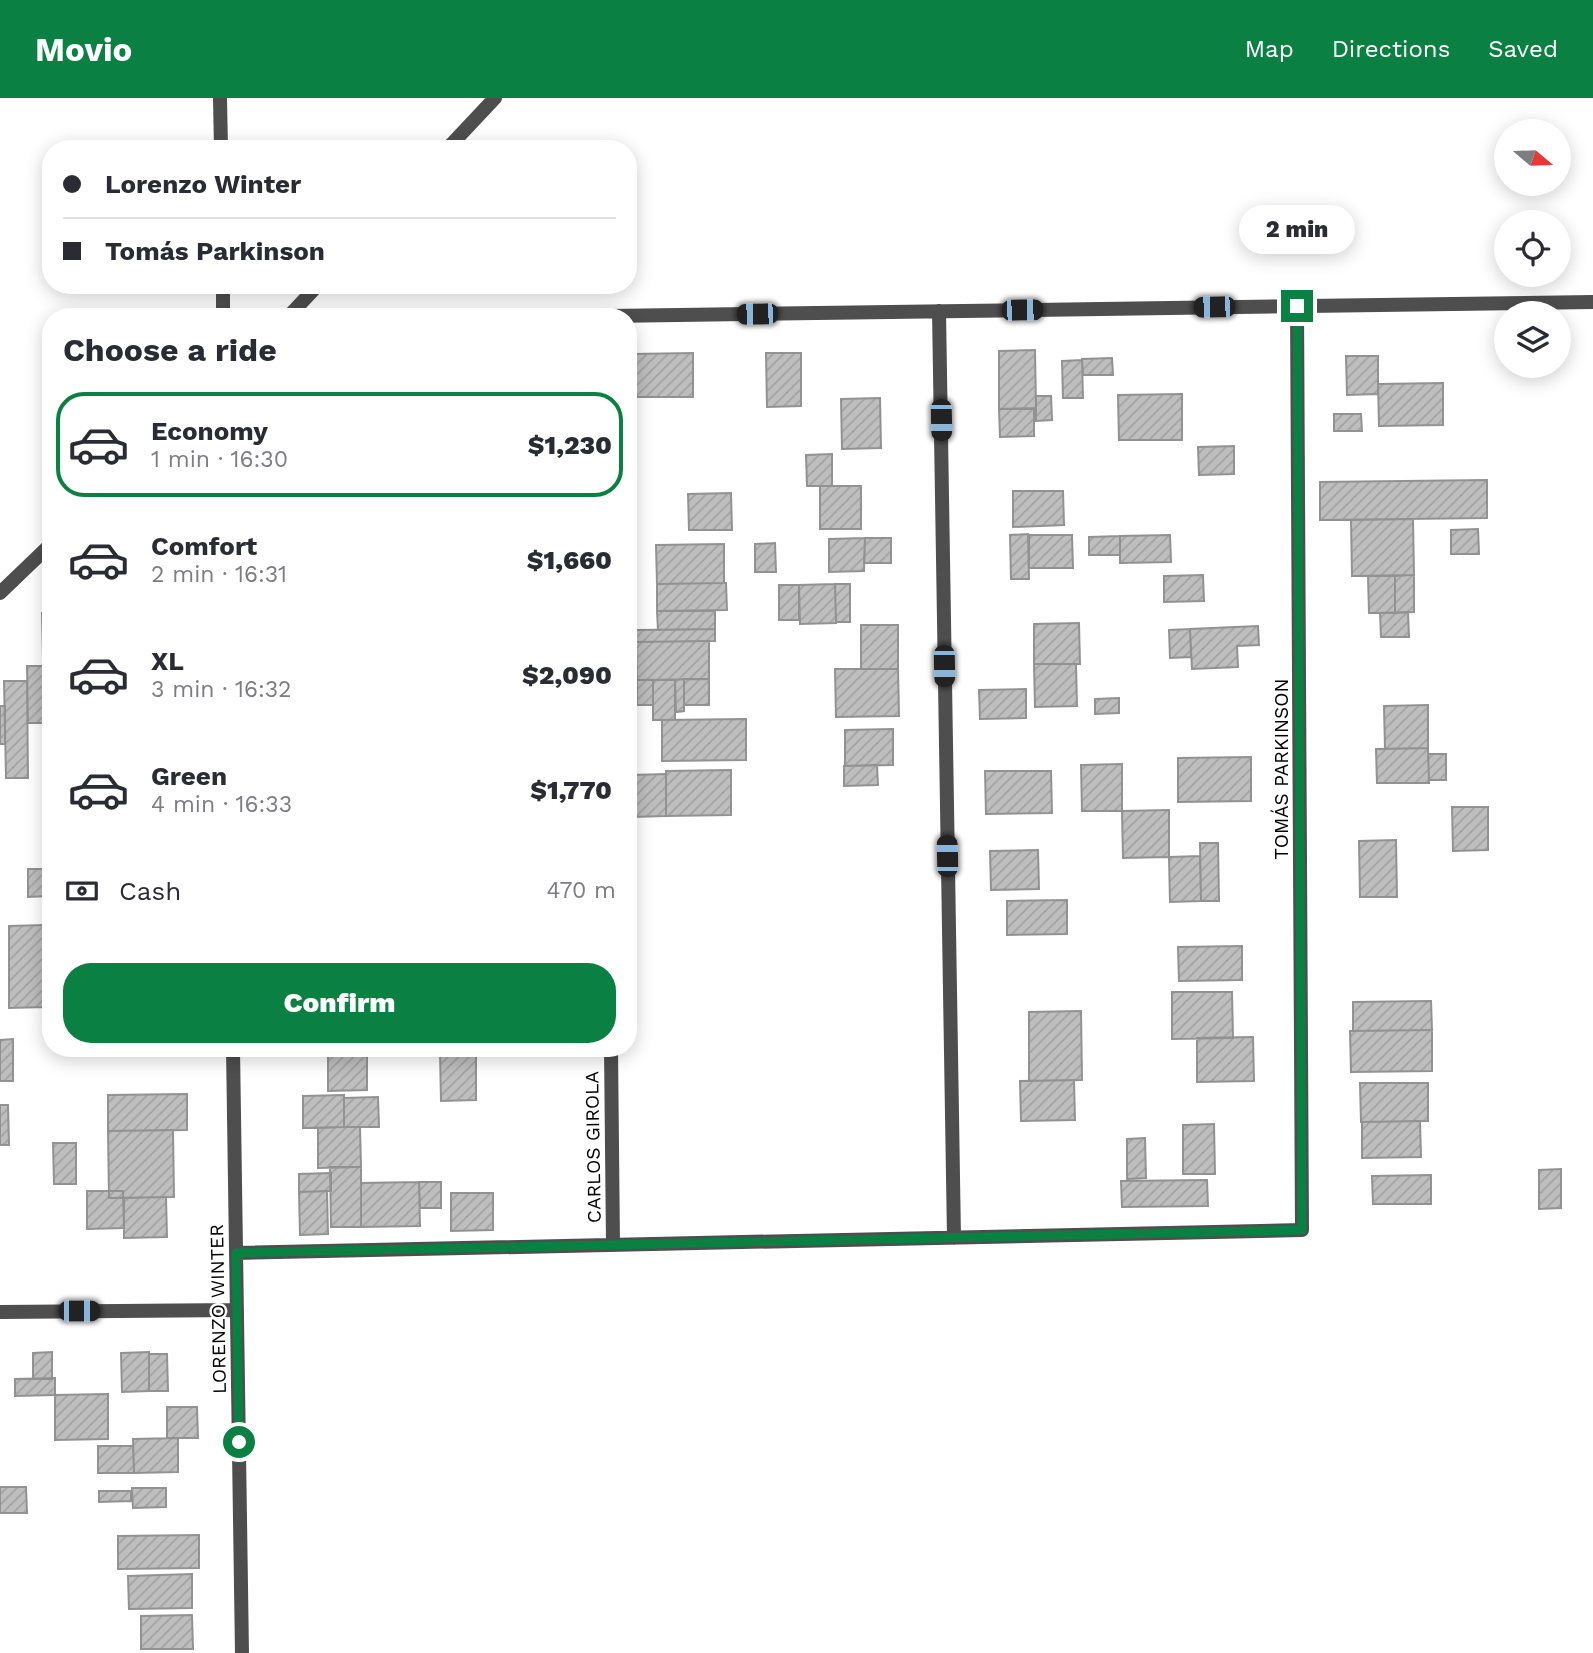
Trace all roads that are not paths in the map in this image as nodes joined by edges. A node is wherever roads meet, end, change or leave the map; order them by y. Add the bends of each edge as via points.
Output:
1 (220, 98) edge
2 (495, 98) edge
3 (220, 140) edge
4 (455, 140) edge
5 (310, 294) edge
6 (1593, 302) edge
7 (1297, 306) junction
8 (296, 308) edge
9 (939, 311) junction
10 (637, 315) edge
11 (42, 553) edge
12 (0, 593) edge
13 (233, 1057) edge
14 (611, 1057) edge
15 (954, 1238) junction
16 (613, 1245) junction
17 (236, 1253) junction
18 (237, 1310) junction
19 (0, 1312) edge
20 (242, 1653) edge

1 - 3 street
2 - 4 street
5 - 8 street
6 - 7 street
7 - 9 street
7 - 15 street, TOMÁS PARKINSON via 1302,1230
9 - 10 street
9 - 15 street
11 - 12 street
13 - 17 street, LORENZO WINTER
14 - 16 street, CARLOS GIROLA
15 - 16 street
16 - 17 street
17 - 18 street, LORENZO WINTER
18 - 19 street
18 - 20 street, LORENZO WINTER

